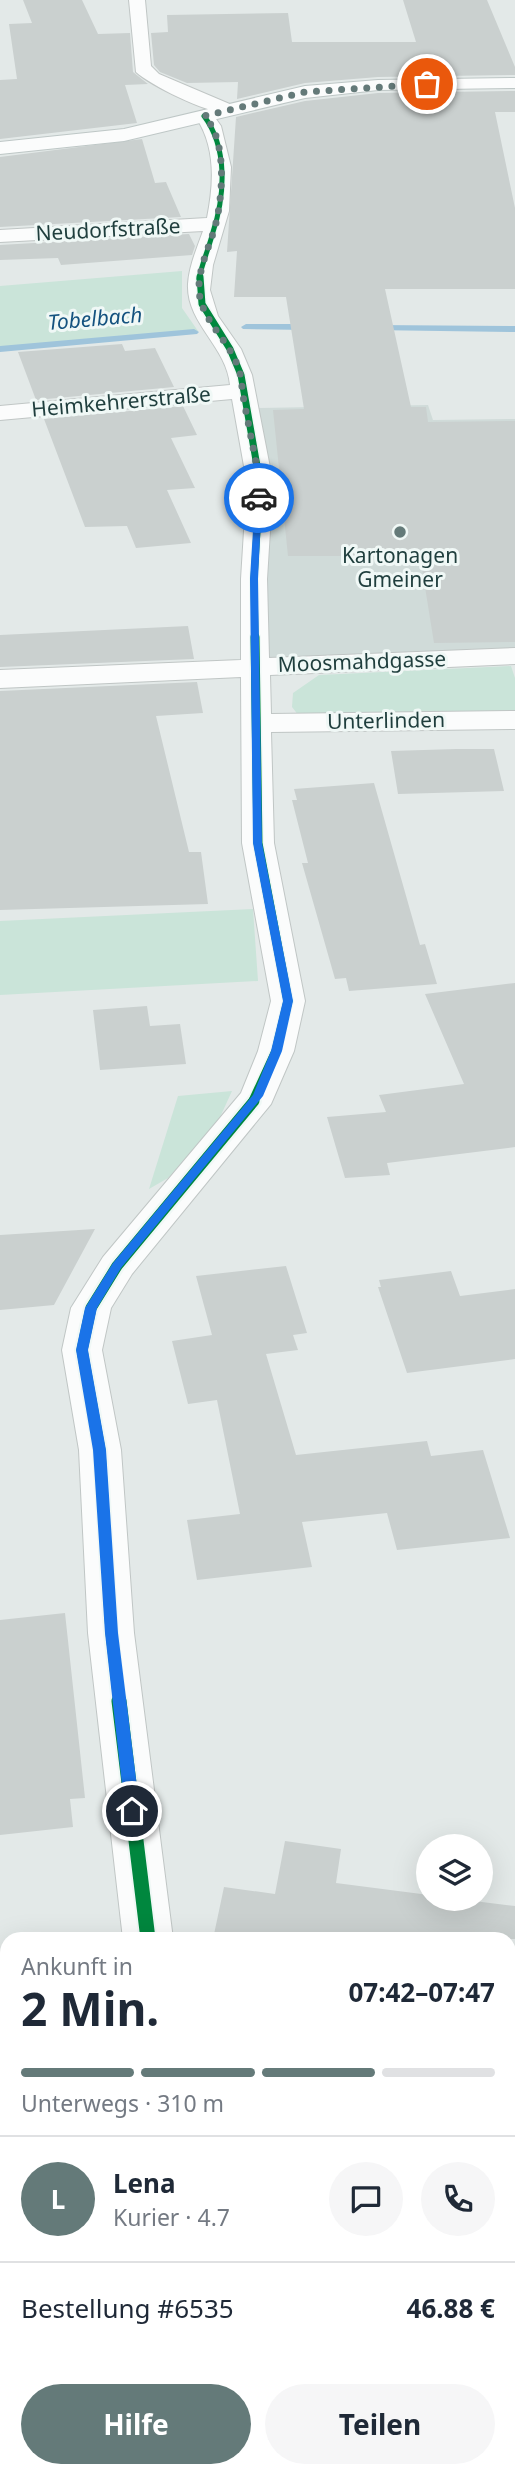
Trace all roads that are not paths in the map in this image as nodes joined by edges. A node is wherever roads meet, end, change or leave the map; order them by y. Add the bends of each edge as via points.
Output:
1 (137, 0) edge
2 (515, 83) edge
3 (214, 113) junction
4 (0, 148) edge
5 (216, 224) junction
6 (0, 236) edge
7 (242, 391) junction
8 (0, 413) edge
9 (515, 656) edge
10 (256, 667) junction
11 (0, 679) edge
12 (515, 720) edge
13 (258, 723) junction
14 (147, 1932) edge

1 - 3 street via 142,68
2 - 3 street via 342,87
3 - 4 street via 111,137
3 - 5 street, Neudorfstraße via 221,171
5 - 6 street, Neudorfstraße
5 - 7 street, Neudorfstraße via 199,292 207,316 232,348 243,377
7 - 8 street, Heimkehrerstraße
7 - 10 street, Neudorfstraße via 260,483 254,579
9 - 10 street, Moosmahdgasse
10 - 11 street, Moosmahdgasse
10 - 13 street, Neudorfstraße
12 - 13 street, Unterlinden
13 - 14 street, Neudorfstraße via 258,843 288,1001 276,1051 252,1107 117,1266 91,1308 82,1350 100,1450 111,1633

